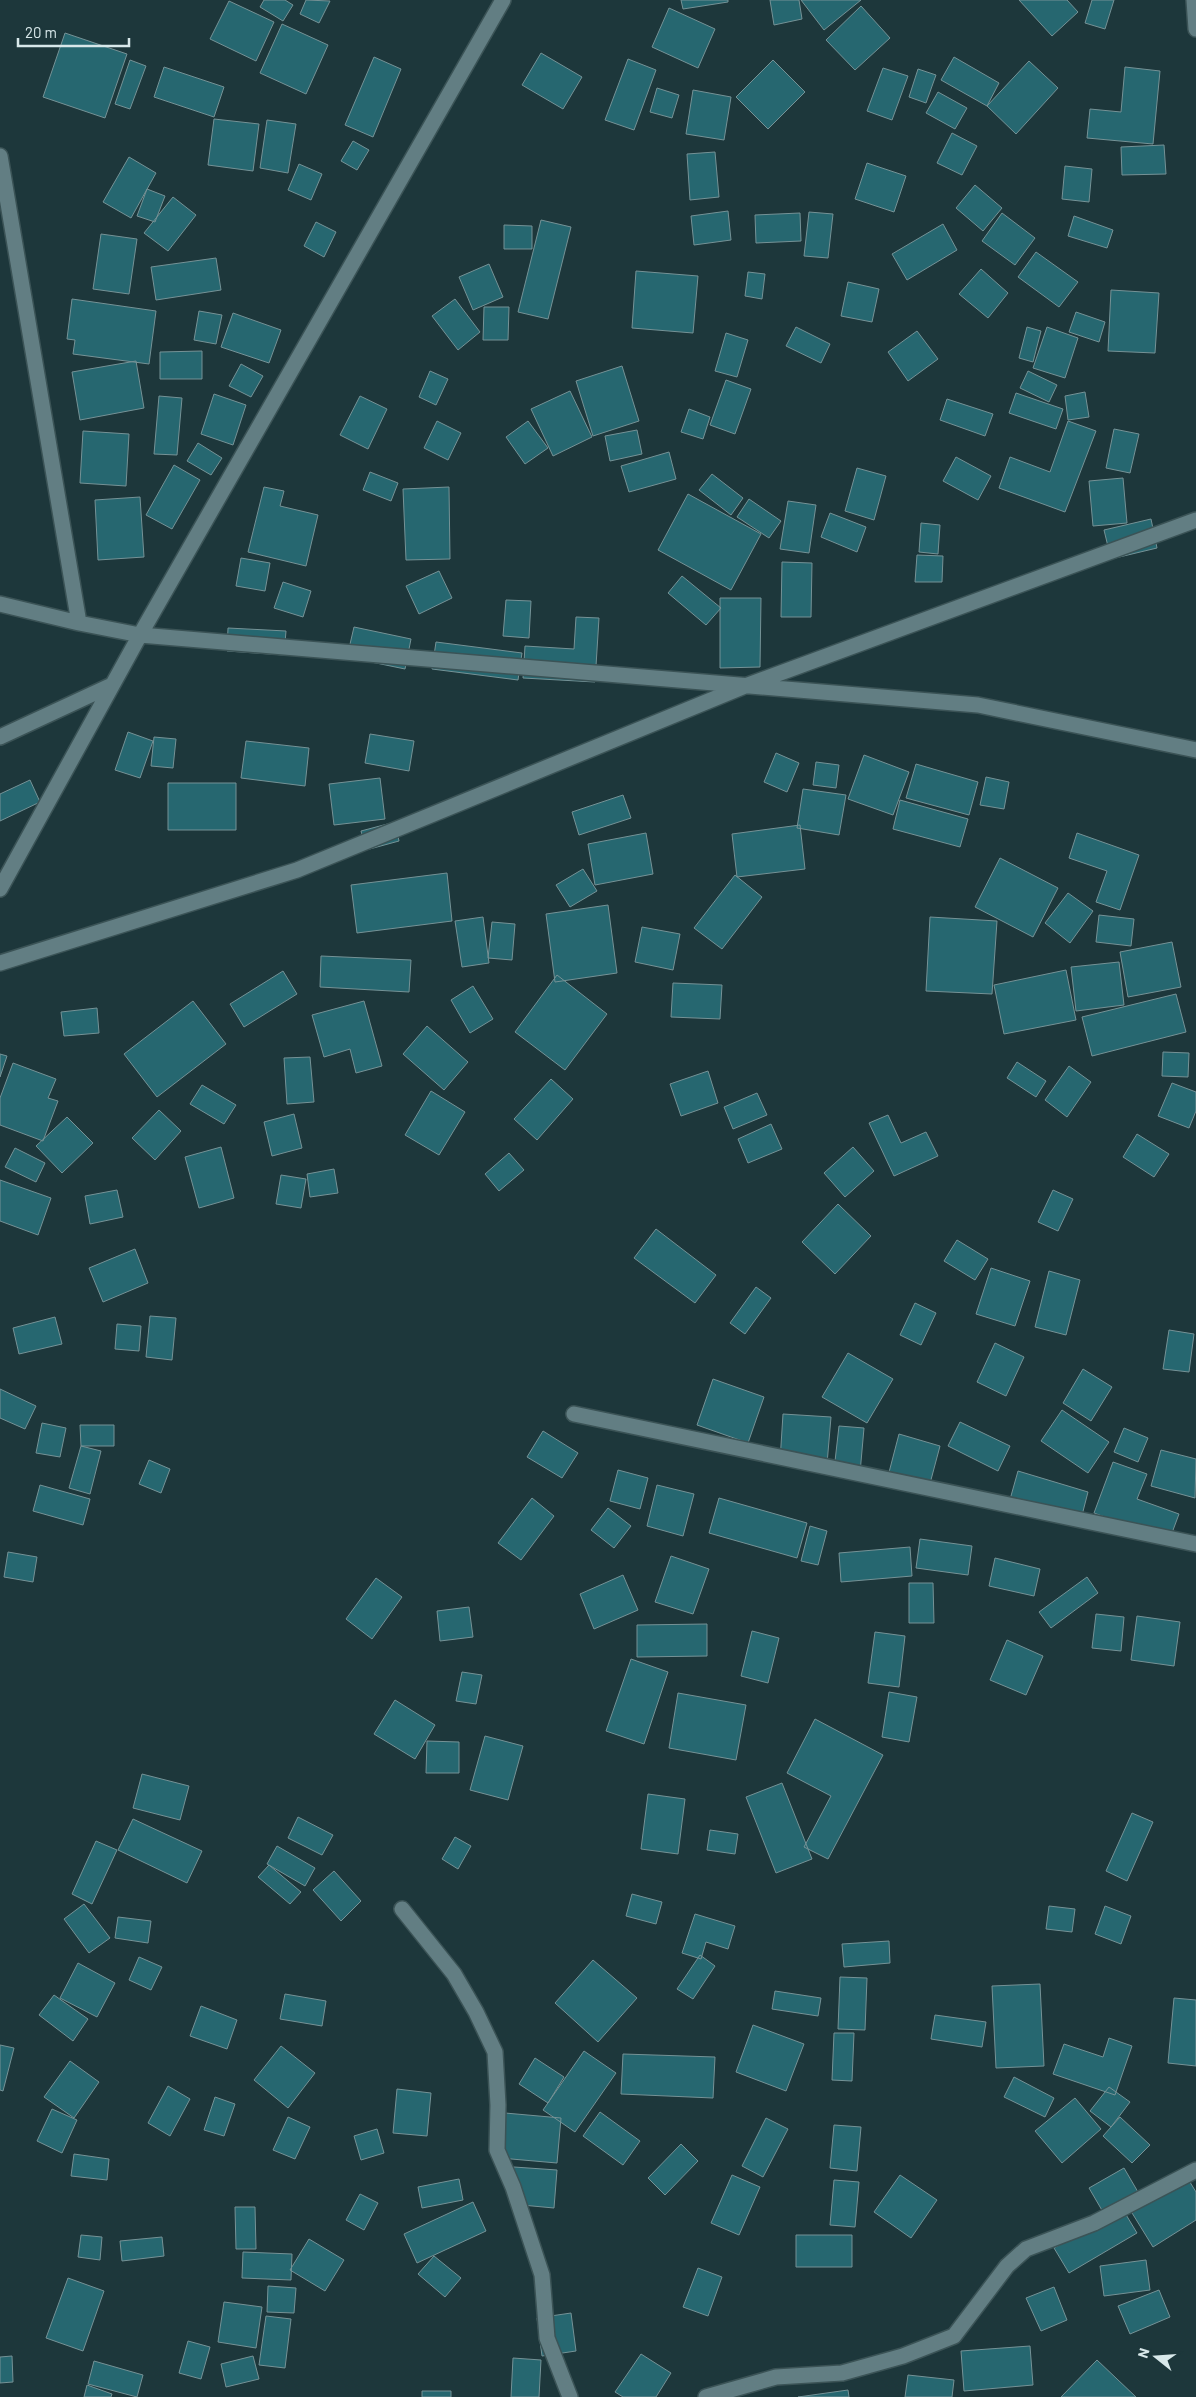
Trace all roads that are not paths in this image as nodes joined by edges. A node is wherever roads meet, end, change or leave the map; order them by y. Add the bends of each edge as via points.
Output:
1 (503, 0) edge
2 (1194, 0) edge
3 (1196, 29) edge
4 (0, 156) edge
5 (1196, 520) edge
6 (0, 604) edge
7 (78, 623) junction
8 (140, 635) junction
9 (112, 685) junction
10 (745, 686) junction
11 (0, 737) edge
12 (1196, 750) edge
13 (0, 889) edge
14 (0, 963) edge
15 (574, 1414) dead end
16 (1196, 1544) edge
17 (402, 1909) dead end
18 (1196, 2170) edge
19 (570, 2397) edge
20 (706, 2397) edge

1 - 8 street
2 - 3 street
4 - 7 street
5 - 10 street
6 - 7 street
7 - 8 street
8 - 9 street
8 - 10 street
9 - 11 street
9 - 13 street
10 - 12 street via 978,705
10 - 14 street via 296,870
15 - 16 street
17 - 19 street via 454,1974 494,2052 497,2150 513,2187 542,2275 547,2338
18 - 20 street via 1094,2223 1026,2249 1007,2266 954,2336 903,2356 842,2372 776,2377

